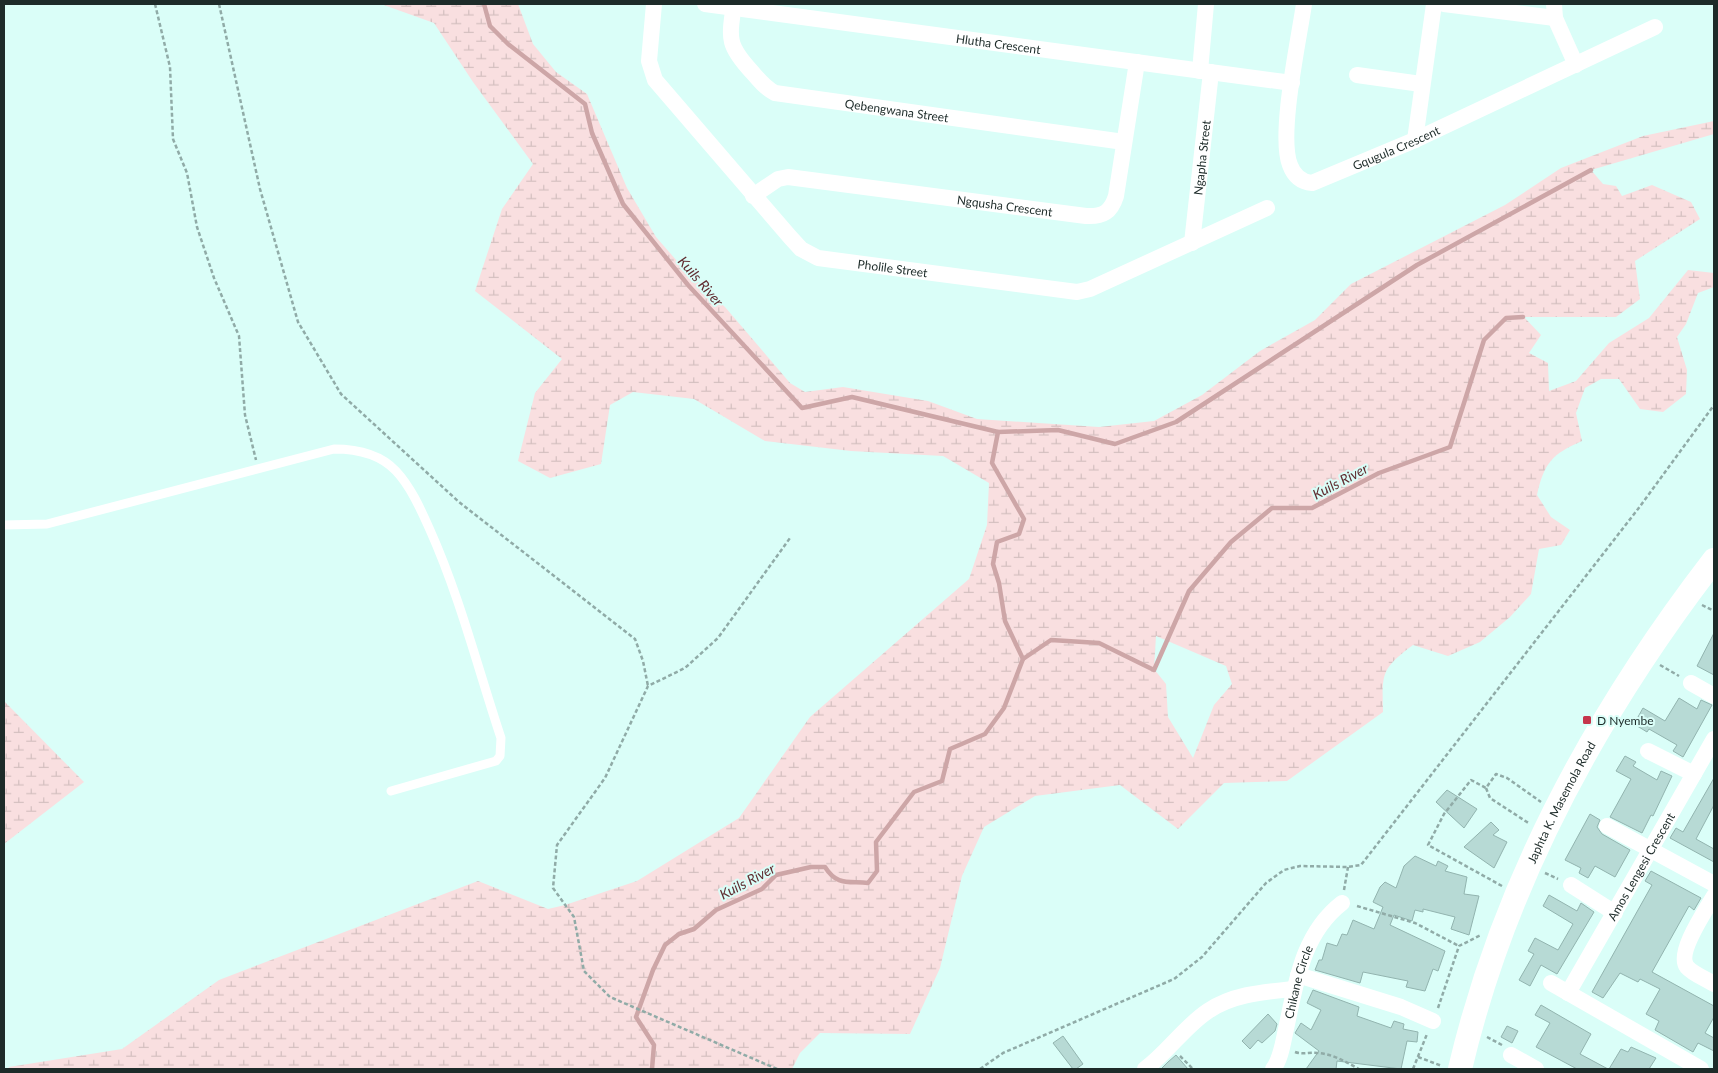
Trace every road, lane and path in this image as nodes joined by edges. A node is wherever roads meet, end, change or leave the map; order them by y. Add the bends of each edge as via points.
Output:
1 (155, 4) edge
2 (219, 4) edge
3 (654, 4) edge
4 (705, 4) edge
5 (1206, 4) edge
6 (1304, 4) edge
7 (1434, 4) edge
8 (1444, 4) edge
9 (734, 6) edge
10 (1554, 11) edge
11 (1655, 27) dead end
12 (1137, 62) junction
13 (1576, 65) junction
14 (1206, 71) junction
15 (1357, 75) dead end
16 (1292, 83) junction
17 (1421, 84) junction
18 (1415, 140) junction
19 (1124, 142) junction
20 (753, 196) junction
21 (1268, 208) dead end
22 (1192, 244) junction
23 (1714, 405) edge
24 (259, 469) junction
25 (4, 525) edge
26 (790, 538) dead end
27 (1714, 560) edge
28 (1700, 604) dead end
29 (1714, 611) edge
30 (1655, 663) dead end
31 (1691, 683) joint
32 (648, 686) junction
33 (1714, 696) edge
34 (1714, 739) edge
35 (1648, 751) dead end
36 (1694, 774) junction
37 (1486, 788) junction
38 (391, 791) dead end
39 (1548, 805) dead end
40 (1607, 826) dead end
41 (1537, 827) dead end
42 (1651, 849) junction
43 (1348, 867) junction
44 (1714, 884) edge
45 (1570, 885) dead end
46 (1510, 890) dead end
47 (1714, 896) edge
48 (1342, 904) joint
49 (1364, 907) dead end
50 (1615, 913) junction
51 (1483, 934) dead end
52 (1295, 982) junction
53 (1550, 983) dead end
54 (1714, 984) edge
55 (1568, 993) junction
56 (1433, 1021) dead end
57 (1484, 1036) dead end
58 (1282, 1046) junction
59 (1172, 1047) junction
60 (1512, 1055) joint
61 (1418, 1057) dead end
62 (1675, 1063) edge
63 (1454, 1068) edge
64 (777, 1069) edge
65 (980, 1069) edge
66 (1145, 1069) edge
67 (1193, 1069) edge
68 (1272, 1069) edge
69 (1359, 1069) edge
70 (1536, 1069) edge
71 (1701, 1069) edge

1 - 24 path via 170,67 173,139 187,173 197,227 211,270 239,336 244,415
2 - 32 path via 260,189 298,322 341,394 459,502 635,639
3 - 20 street, Pholile Street via 649,61 652,74
4 - 9 street, Hlutha Crescent
5 - 14 street, Ngapha Street
6 - 16 street, Gqugula Crescent
7 - 17 street
8 - 10 street
9 - 12 street, Hlutha Crescent
9 - 19 street, Qebengwana Street via 731,35 734,52 765,86 776,93
10 - 13 street
11 - 13 street, Gqugula Crescent
12 - 14 street, Hlutha Crescent
12 - 19 street, Ngqusha Crescent
13 - 18 street, Gqugula Crescent
14 - 16 street, Hlutha Crescent
14 - 22 street, Ngapha Street
15 - 17 street
16 - 18 street, Gqugula Crescent via 1287,156 1292,171 1306,182 1319,182
17 - 18 street
19 - 20 street, Ngqusha Crescent via 1113,205 1107,213 1096,216 788,177 778,179
20 - 22 street, Pholile Street via 801,249 818,258 1070,292 1090,289
21 - 22 street, Pholile Street
23 - 43 path via 1438,768 1361,865
24 - 25 lane via 47,524
24 - 38 lane via 334,449 370,453 395,470 408,487 443,562 501,738 500,756 496,761
26 - 32 path via 718,638 685,668
27 - 63 main road, Japhta K. Masemola Road via 1635,669 1565,789 1501,937
28 - 29 path
30 - 31 path
31 - 33 street
32 - 64 path via 605,778 557,845 553,888 574,917 584,971 610,997
34 - 36 street, Amos Lengesi Crescent
35 - 36 street
36 - 42 street, Amos Lengesi Crescent
37 - 39 path via 1496,774
37 - 41 path via 1490,798
37 - 46 path via 1471,780 1444,814 1428,845
40 - 42 street
42 - 44 street
42 - 50 street, Amos Lengesi Crescent
43 - 48 path
43 - 65 path via 1300,866 1284,870 1266,883 1202,957 1174,979 1003,1052
45 - 50 street
47 - 54 street via 1685,949 1684,959 1688,968
48 - 52 street, Chikane Circle via 1319,924
49 - 51 path via 1415,923 1459,946
50 - 55 street, Amos Lengesi Crescent
52 - 56 street via 1401,1007
52 - 58 street, Chikane Circle
52 - 59 street via 1225,1002 1207,1012
53 - 55 street
55 - 62 street
57 - 60 path
58 - 68 street, Chikane Circle
58 - 69 path via 1302,1054 1319,1053 1335,1057
59 - 66 street
59 - 67 path
60 - 70 street
61 - 63 path
62 - 71 street

